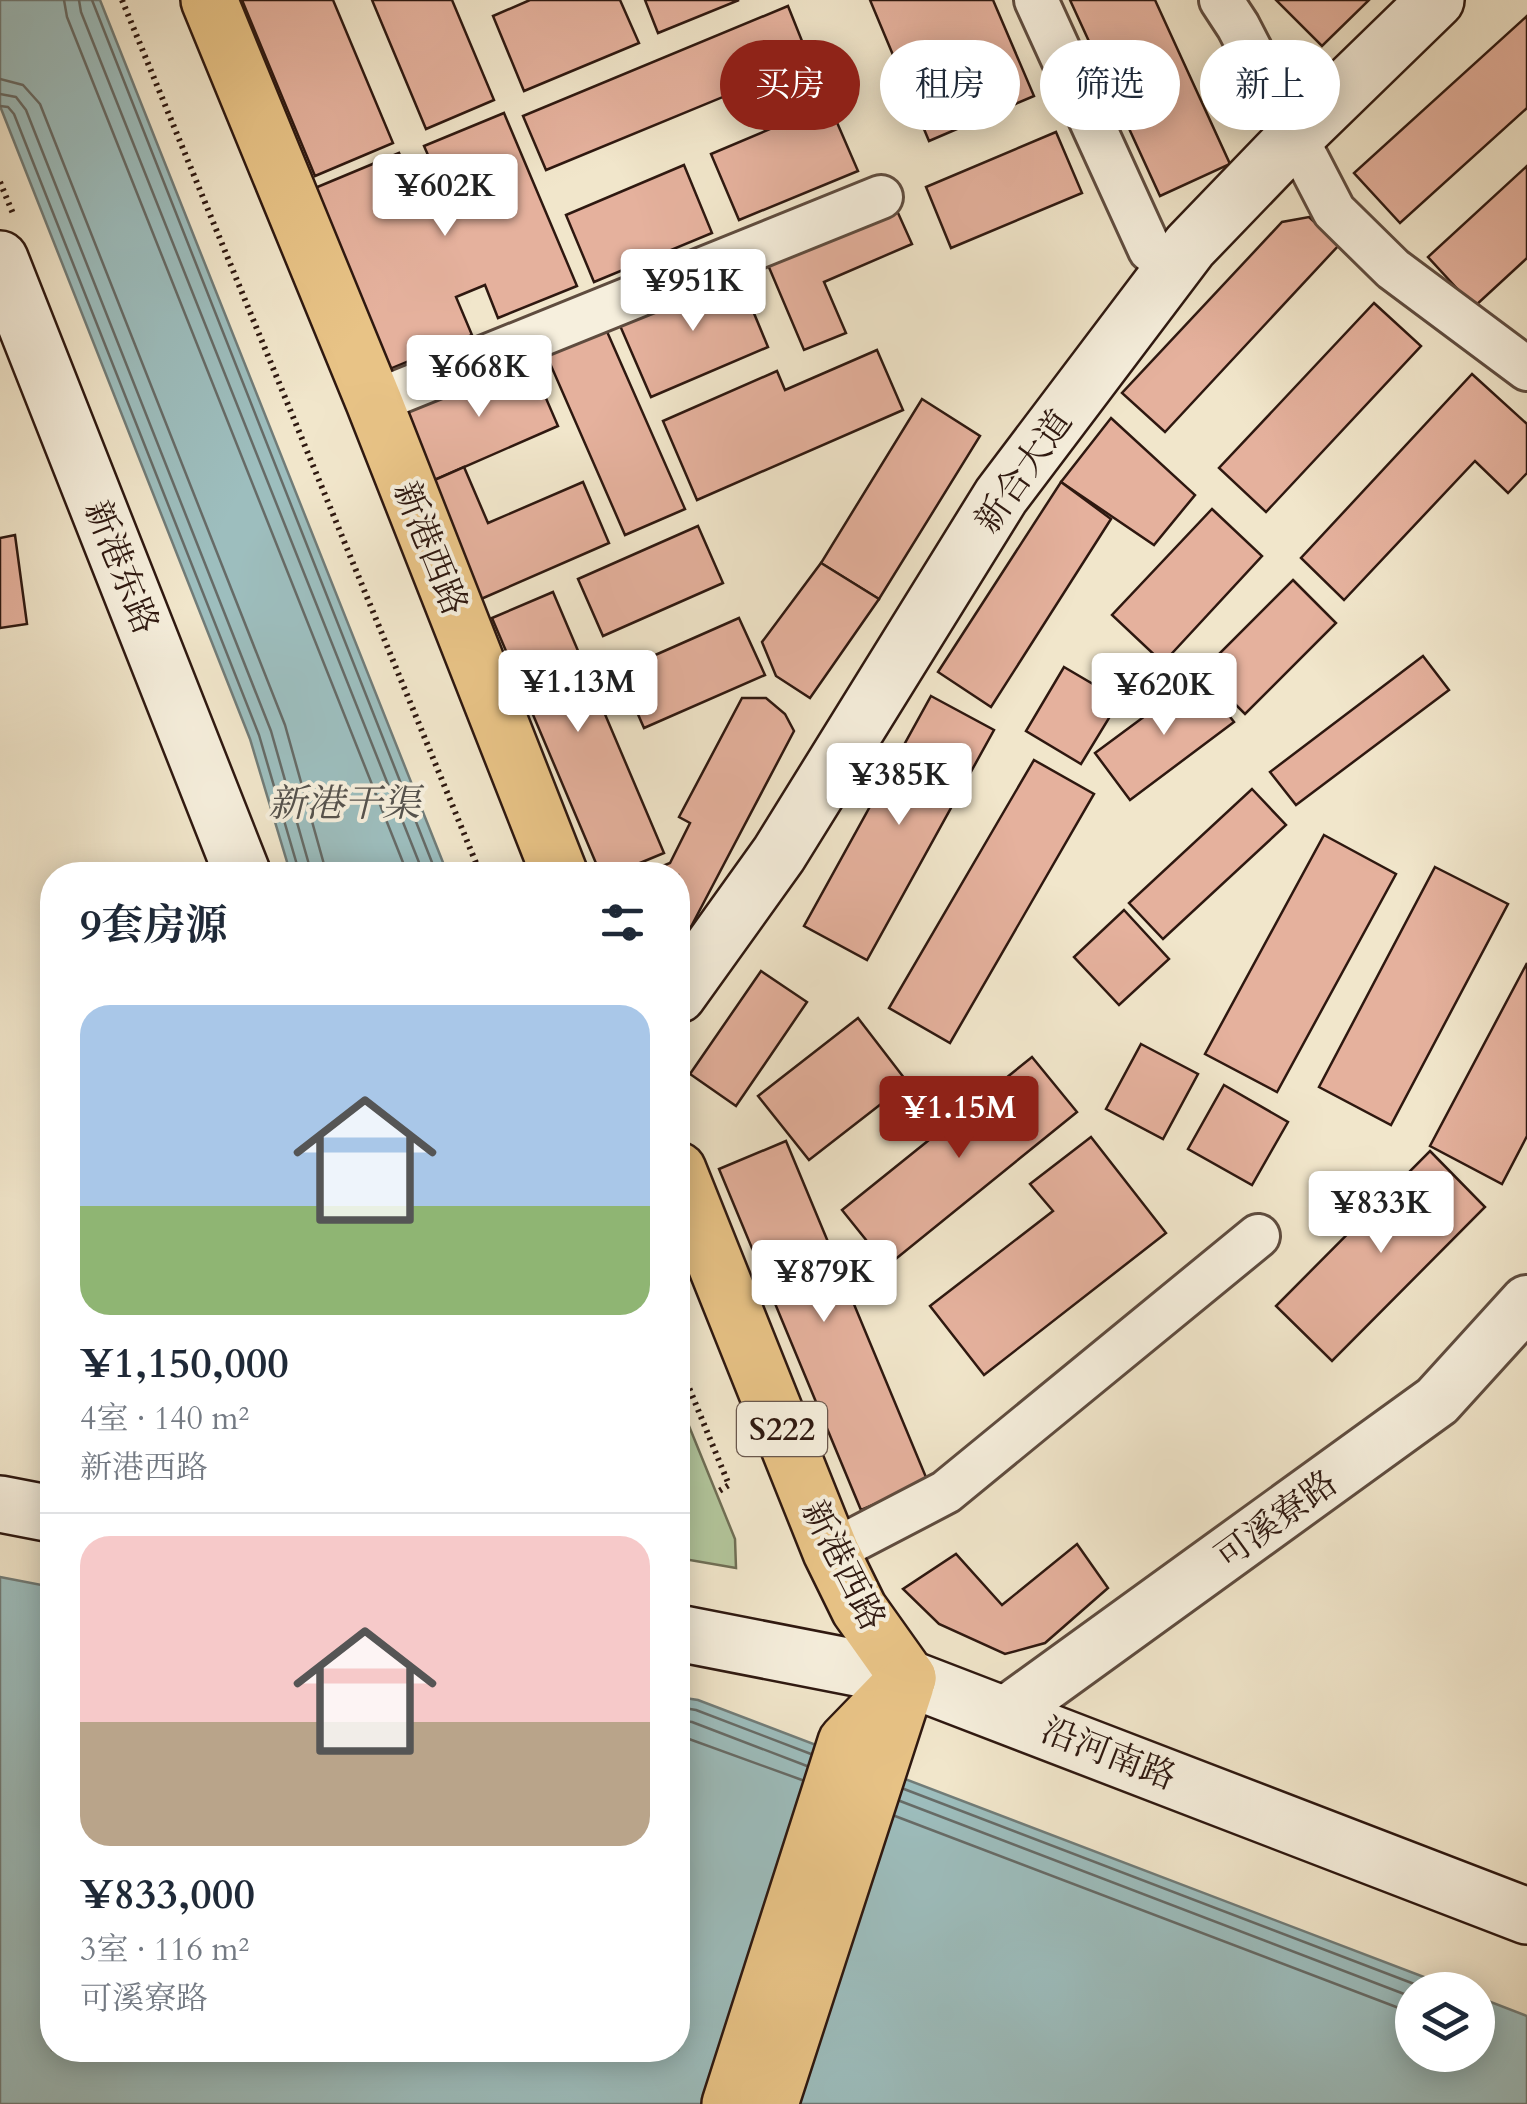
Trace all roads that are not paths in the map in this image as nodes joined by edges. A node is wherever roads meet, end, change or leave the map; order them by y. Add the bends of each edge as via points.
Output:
1 (209, 0) edge
2 (1036, 0) edge
3 (1221, 0) edge
4 (1436, 0) edge
5 (1295, 137) junction
6 (881, 197) dead end
7 (0, 260) edge
8 (1174, 268) junction
9 (1527, 370) edge
10 (374, 402) junction
11 (238, 862) edge
12 (555, 862) edge
13 (690, 979) edge
14 (690, 1200) edge
15 (1258, 1236) dead end
16 (1527, 1302) edge
17 (0, 1504) edge
18 (40, 1512) edge
19 (831, 1552) junction
20 (690, 1636) edge
21 (908, 1678) junction
22 (1006, 1713) junction
23 (1527, 1916) edge
24 (730, 2104) edge
25 (770, 2104) edge

1 - 10 main road, 新港西路
2 - 8 street via 1150,250
3 - 5 street
4 - 5 main road, 新合大道
5 - 8 main road, 新合大道
5 - 9 street via 1334,211 1393,270
6 - 10 street
7 - 11 main road, 新港东路
8 - 13 main road, 新合大道 via 1001,496 779,854
10 - 12 main road, 新港西路
14 - 19 main road, 新港西路 / S222
15 - 19 street via 946,1492
16 - 22 street, 可溪寮路 via 1437,1401
17 - 18 main road
19 - 21 main road, 新港西路 / S222 via 859,1609
20 - 21 main road, 沿河南路
21 - 22 main road, 沿河南路
21 - 24 main road via 846,1742
21 - 25 main road
22 - 23 main road, 沿河南路

